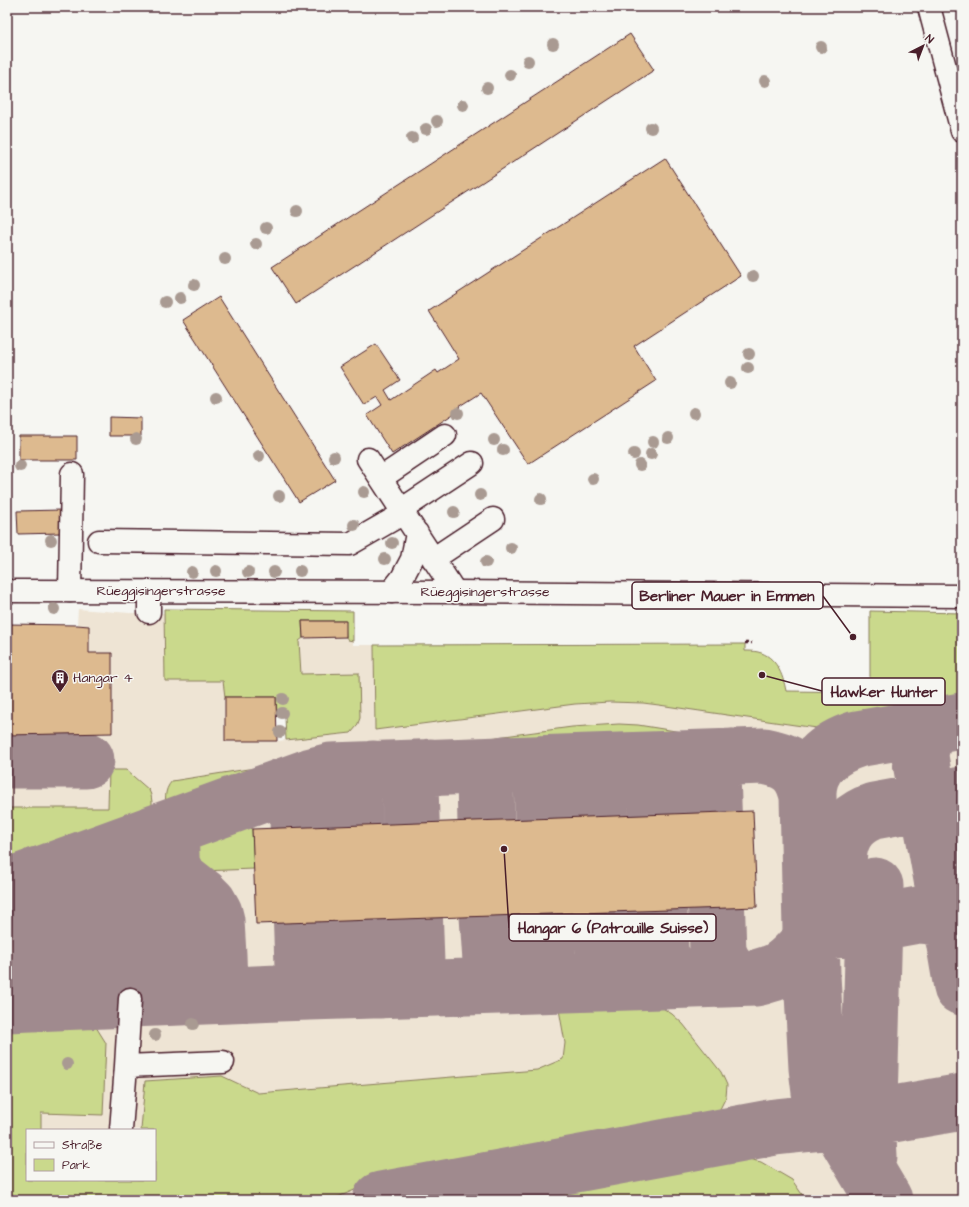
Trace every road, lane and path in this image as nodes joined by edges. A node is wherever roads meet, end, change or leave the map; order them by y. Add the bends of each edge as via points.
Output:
1 (929, 7) edge
2 (954, 63) edge
3 (962, 131) edge
4 (445, 435) dead end
5 (368, 459) dead end
6 (472, 463) dead end
7 (72, 474) dead end
8 (381, 478) junction
9 (403, 511) junction
10 (493, 519) dead end
11 (417, 533) junction
12 (99, 541) dead end
13 (433, 559) junction
14 (7, 591) edge
15 (70, 591) junction
16 (391, 592) junction
17 (455, 592) junction
18 (962, 596) edge
19 (746, 643) dead end
20 (752, 643) dead end
21 (130, 999) dead end
22 (223, 1062) dead end
23 (126, 1066) junction
24 (120, 1129) edge

1 - 2 main road
2 - 3 main road
4 - 8 main road
5 - 8 main road
6 - 9 main road
7 - 15 main road
8 - 9 main road
9 - 11 main road
9 - 12 main road via 350,544
10 - 13 main road
11 - 13 main road
11 - 16 main road via 412,559
13 - 17 main road
14 - 15 main road, Rüeggisingerstrasse
15 - 16 main road, Rüeggisingerstrasse via 149,602
16 - 17 main road, Rüeggisingerstrasse
17 - 18 main road, Rüeggisingerstrasse
19 - 20 path
21 - 23 main road
22 - 23 main road
23 - 24 main road

